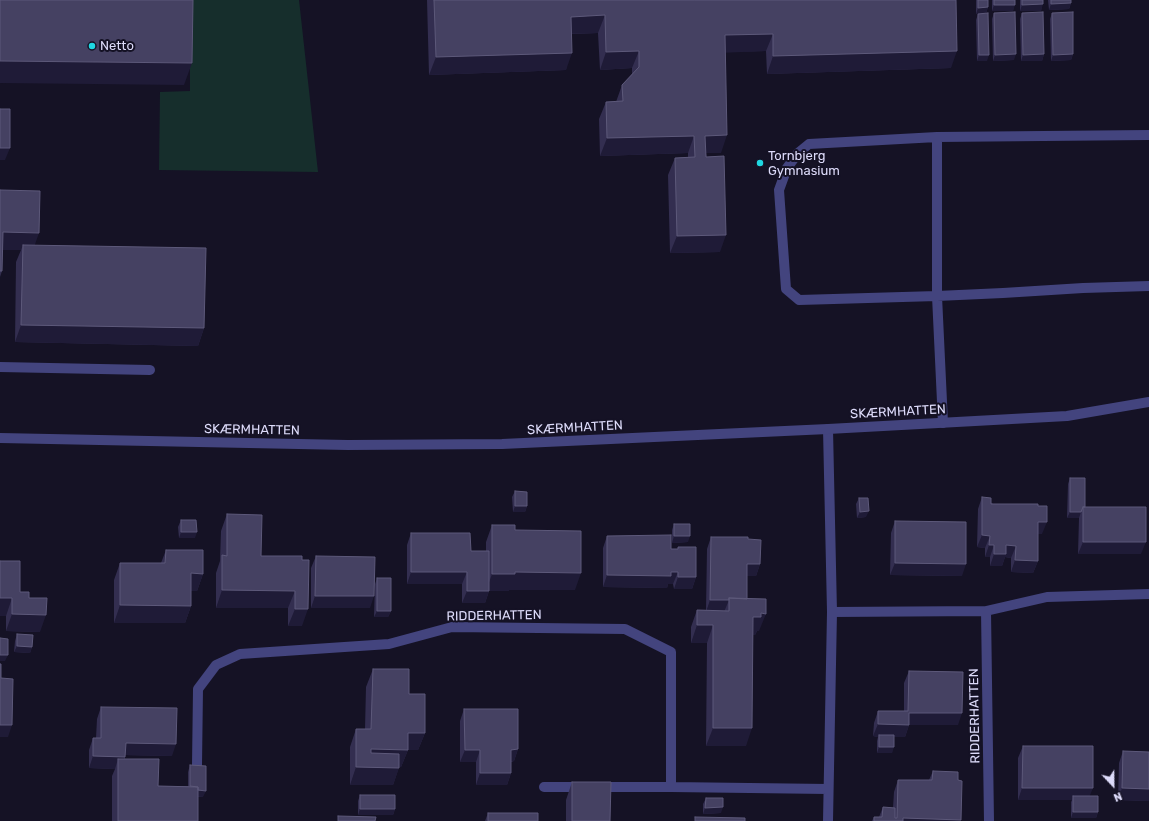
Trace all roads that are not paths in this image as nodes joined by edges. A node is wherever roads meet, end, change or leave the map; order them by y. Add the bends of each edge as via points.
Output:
1 (1149, 136) edge
2 (937, 137) junction
3 (1149, 286) edge
4 (937, 296) junction
5 (0, 368) edge
6 (150, 370) dead end
7 (1149, 402) edge
8 (943, 423) junction
9 (828, 429) junction
10 (0, 438) edge
11 (1149, 594) edge
12 (986, 610) junction
13 (832, 612) junction
14 (197, 764) edge
15 (544, 787) dead end
16 (671, 787) junction
17 (828, 789) junction
18 (828, 821) edge
19 (989, 821) edge

1 - 2 street
2 - 4 street
2 - 4 street via 809,144 798,153 787,168 779,190 786,289 800,300
3 - 4 street
4 - 8 street
5 - 6 street
7 - 8 street, SKÆRMHATTEN via 1067,416
8 - 9 street, SKÆRMHATTEN
9 - 10 street, SKÆRMHATTEN via 502,444 348,445
9 - 13 street
11 - 12 street via 1047,596
12 - 13 street
12 - 19 street, RIDDERHATTEN
13 - 17 street
14 - 16 street, RIDDERHATTEN via 198,689 216,666 240,654 389,644 452,627 624,629 671,652
15 - 16 street
16 - 17 street
17 - 18 street

